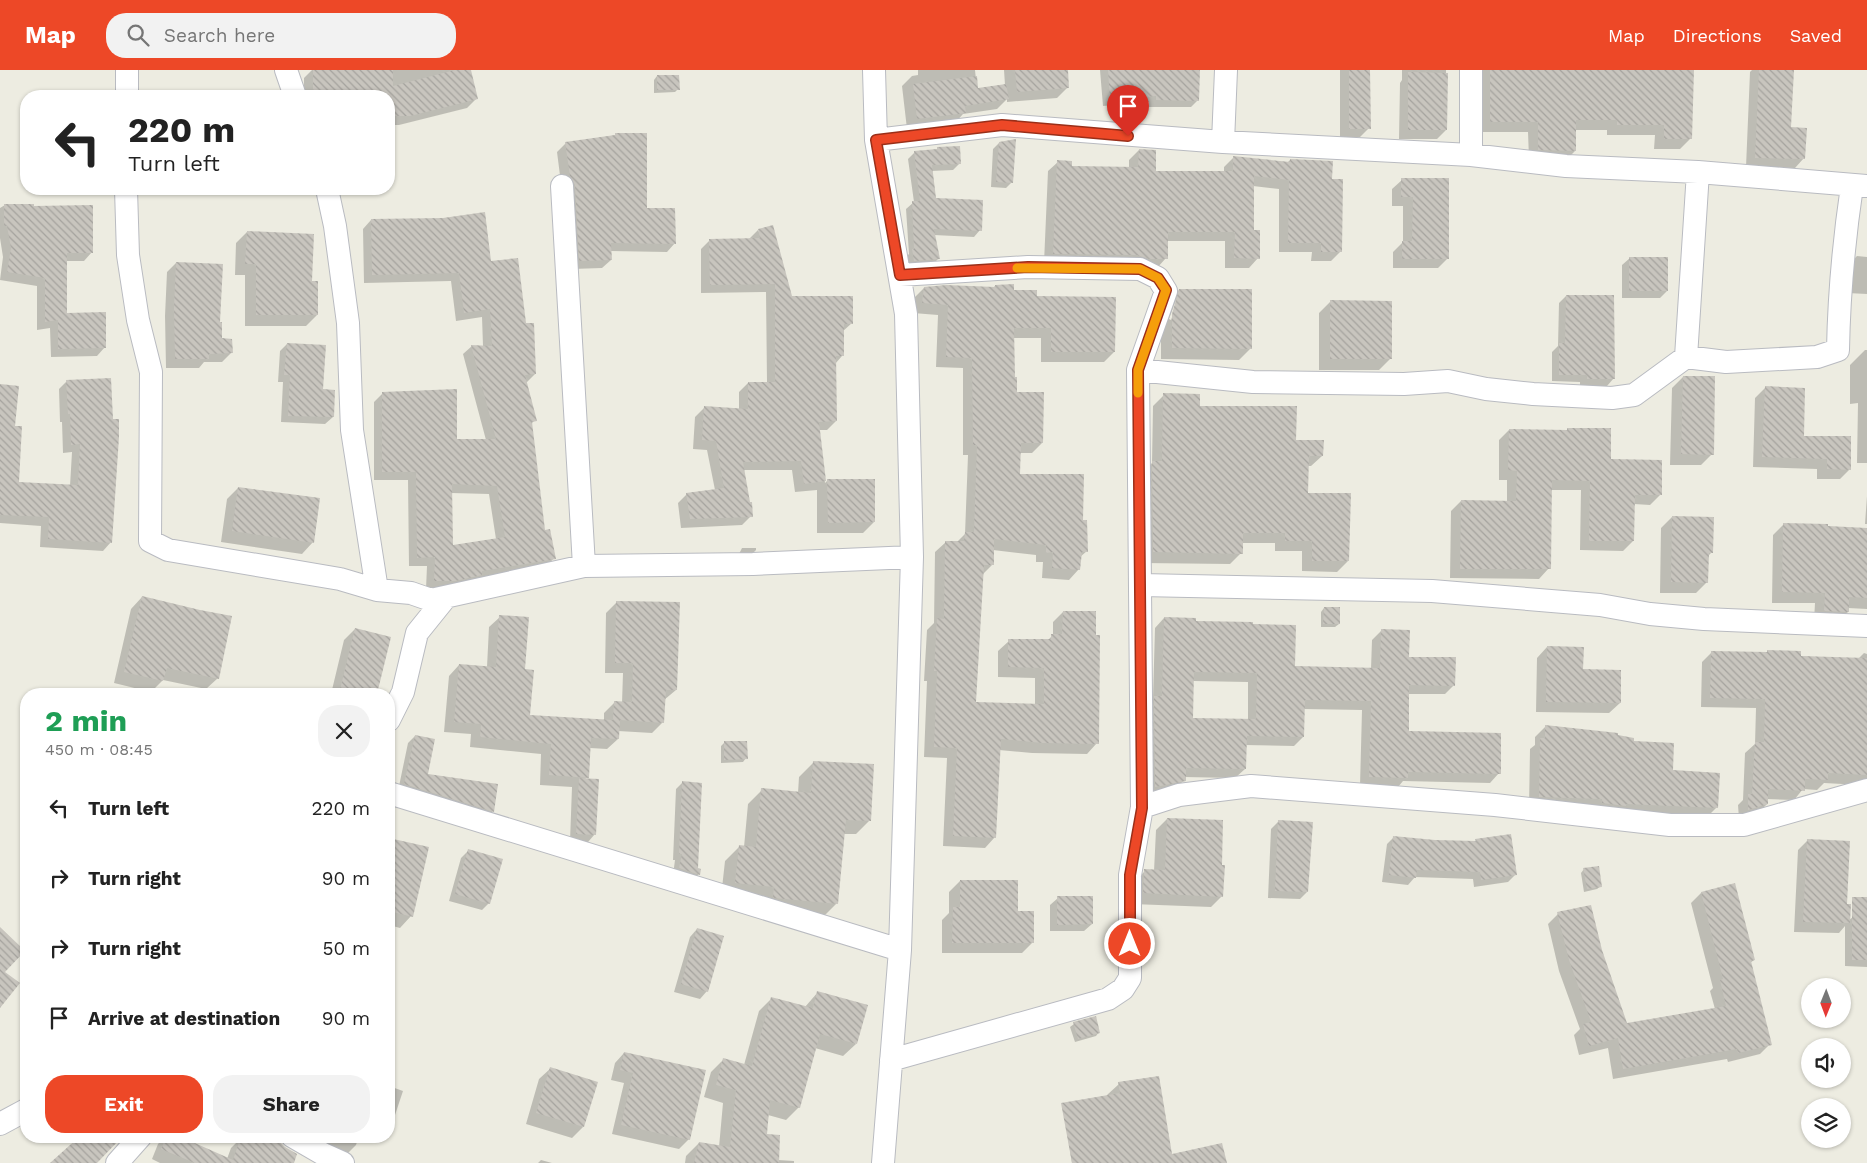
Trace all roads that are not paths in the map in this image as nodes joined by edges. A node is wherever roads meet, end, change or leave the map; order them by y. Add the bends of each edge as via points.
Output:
1 (127, 70) edge
2 (286, 70) edge
3 (874, 70) edge
4 (1226, 70) edge
5 (1471, 70) edge
6 (127, 90) edge
7 (293, 90) edge
8 (876, 140) junction
9 (1223, 142) junction
10 (1471, 155) junction
11 (1698, 172) junction
12 (562, 186) dead end
13 (1859, 186) edge
14 (126, 195) edge
15 (327, 195) edge
16 (900, 275) junction
17 (1686, 357) junction
18 (1138, 370) junction
19 (912, 557) junction
20 (584, 566) junction
21 (1141, 585) junction
22 (377, 590) junction
23 (446, 596) junction
24 (1867, 626) edge
25 (395, 708) edge
26 (1867, 790) edge
27 (395, 795) edge
28 (1142, 808) junction
29 (900, 950) junction
30 (891, 1060) junction
31 (20, 1113) edge
32 (0, 1124) edge
33 (135, 1143) edge
34 (303, 1143) edge
35 (330, 1160) edge
36 (117, 1163) edge
37 (883, 1163) edge

1 - 6 street
2 - 7 street
3 - 8 street
4 - 9 street
5 - 10 street
8 - 9 street via 1002,125
8 - 16 street
9 - 10 street
10 - 11 street via 1566,166
11 - 13 street
11 - 17 street
12 - 20 street
13 - 17 street via 1846,230 1838,350 1816,357 1726,362
14 - 22 street via 128,255 138,320 151,372 150,541 168,550 340,579
15 - 22 street via 335,226 348,323 352,430
16 - 18 street via 1028,267 1140,269 1158,278 1166,290
16 - 19 street via 906,314
17 - 18 street via 1634,395 1612,398 1533,394 1448,381 1404,384 1253,382
18 - 21 street
19 - 20 street via 753,564
19 - 29 street
20 - 23 street
21 - 24 street via 1432,591 1600,605 1704,619
21 - 28 street
22 - 23 street via 411,593 431,600
23 - 25 street via 416,633 403,692
26 - 28 street via 1744,825 1670,825 1495,805 1251,786 1179,795
27 - 29 street
28 - 30 street via 1130,875 1130,978 1123,989 1108,999
29 - 30 street
30 - 37 street
31 - 32 street
33 - 36 street
34 - 35 street

